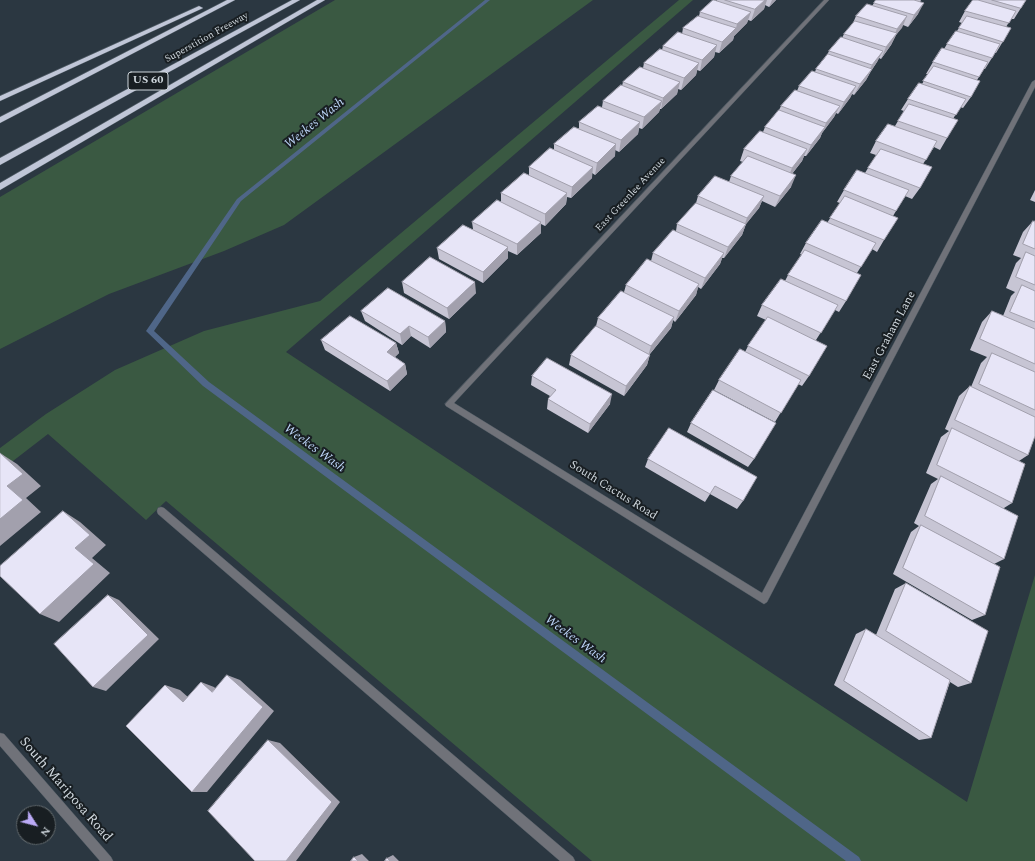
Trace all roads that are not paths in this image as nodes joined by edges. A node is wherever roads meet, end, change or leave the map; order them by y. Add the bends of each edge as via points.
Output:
1 (219, 0) edge
2 (232, 0) edge
3 (297, 0) edge
4 (322, 0) edge
5 (827, 0) edge
6 (1035, 82) edge
7 (0, 99) edge
8 (0, 120) edge
9 (0, 162) edge
10 (0, 187) edge
11 (449, 404) joint
12 (161, 511) dead end
13 (764, 599) joint
14 (0, 738) edge
15 (107, 861) edge
16 (569, 861) edge

1 - 7 highway
2 - 8 highway, Superstition Freeway / US 60
3 - 9 highway, Superstition Freeway / US 60
4 - 10 highway
5 - 11 street, East Greenlee Avenue
6 - 13 street, East Graham Lane
11 - 13 street, South Cactus Road
12 - 16 street
14 - 15 street, South Mariposa Road

